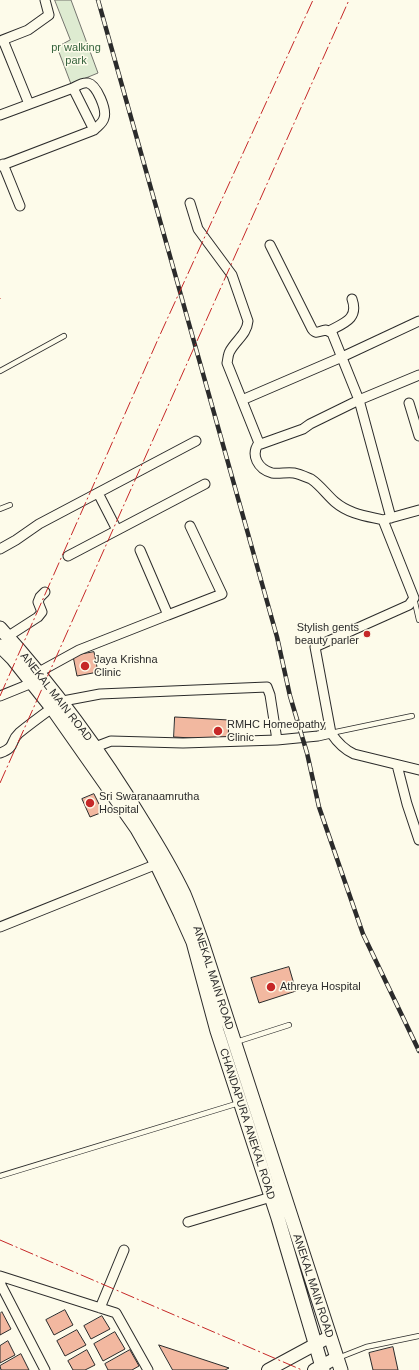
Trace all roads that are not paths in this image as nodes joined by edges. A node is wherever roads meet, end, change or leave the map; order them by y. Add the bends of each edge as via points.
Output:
1 (45, 0) edge
2 (2, 41) edge
3 (73, 88) junction
4 (29, 104) junction
5 (0, 115) edge
6 (94, 130) junction
7 (2, 165) edge
8 (190, 203) dead end
9 (20, 206) dead end
10 (270, 245) dead end
11 (352, 299) dead end
12 (419, 321) edge
13 (329, 331) junction
14 (64, 336) dead end
15 (342, 357) junction
16 (0, 371) edge
17 (419, 376) edge
18 (242, 400) junction
19 (359, 400) junction
20 (409, 402) dead end
21 (419, 436) edge
22 (196, 441) dead end
23 (259, 443) junction
24 (205, 484) dead end
25 (98, 494) junction
26 (10, 505) dead end
27 (0, 509) edge
28 (419, 510) edge
29 (387, 519) junction
30 (190, 526) dead end
31 (117, 530) junction
32 (0, 549) edge
33 (140, 550) dead end
34 (68, 556) dead end
35 (44, 592) dead end
36 (411, 602) junction
37 (168, 615) junction
38 (419, 620) edge
39 (2, 637) edge
40 (35, 678) junction
41 (0, 696) edge
42 (58, 705) junction
43 (412, 716) dead end
44 (330, 733) junction
45 (277, 740) junction
46 (90, 749) junction
47 (0, 753) edge
48 (398, 765) junction
49 (419, 770) edge
50 (419, 840) edge
51 (157, 864) junction
52 (0, 927) edge
53 (289, 1025) dead end
54 (234, 1042) junction
55 (240, 1103) junction
56 (0, 1176) edge
57 (271, 1197) junction
58 (188, 1222) dead end
59 (124, 1250) dead end
60 (100, 1308) junction
61 (419, 1336) edge
62 (329, 1337) junction
63 (315, 1345) junction
64 (339, 1364) edge
65 (319, 1369) edge
66 (45, 1370) edge
67 (148, 1370) edge
68 (268, 1370) edge

1 - 2 street via 50,15 28,30
2 - 4 street
3 - 4 street
3 - 6 street
3 - 6 street via 88,83 94,87 105,109 103,122
4 - 5 street
6 - 7 street
7 - 9 street
8 - 18 street via 198,229 232,275 248,321 245,333 230,350 227,363
10 - 13 street via 314,332
11 - 13 street via 352,318
12 - 15 street
13 - 15 street
14 - 16 lane
15 - 18 street
15 - 19 street
17 - 19 street
18 - 23 street
19 - 23 street via 303,430
19 - 29 street
20 - 21 street
22 - 25 street
23 - 29 street via 255,448 255,459 261,467 272,472 294,473 313,481 336,503 353,513
24 - 31 street
25 - 31 street
25 - 32 street via 40,524
26 - 27 lane
28 - 29 street
29 - 36 street
30 - 37 street via 222,594
31 - 34 street
33 - 37 street
35 - 39 street via 38,602 42,612 38,617
36 - 38 lane
36 - 44 street via 315,647
37 - 40 street via 79,650
39 - 40 main road, ANEKAL MAIN ROAD
40 - 41 street
40 - 42 main road, ANEKAL MAIN ROAD
42 - 45 street via 100,694 267,687
42 - 46 main road, ANEKAL MAIN ROAD
42 - 47 street via 18,734 12,747
43 - 44 lane
44 - 45 street
44 - 48 street via 350,752
45 - 46 street via 183,743 111,741
46 - 51 main road, CHANDAPURA ANEKAL ROAD
46 - 54 main road, ANEKAL MAIN ROAD via 123,788 184,894
48 - 49 street
48 - 50 street
51 - 52 street
51 - 55 main road, CHANDAPURA ANEKAL ROAD via 193,942
53 - 54 lane
54 - 62 main road, ANEKAL MAIN ROAD
55 - 56 lane
55 - 57 main road, CHANDAPURA ANEKAL ROAD
57 - 58 street
57 - 63 main road, CHANDAPURA ANEKAL ROAD
59 - 60 street
60 - 66 street via 0,1276 1,1285
60 - 67 street via 116,1313
61 - 64 lane via 366,1347
62 - 63 street
62 - 64 main road, ANEKAL MAIN ROAD
63 - 65 main road, CHANDAPURA ANEKAL ROAD
63 - 68 street
64 - 65 street

